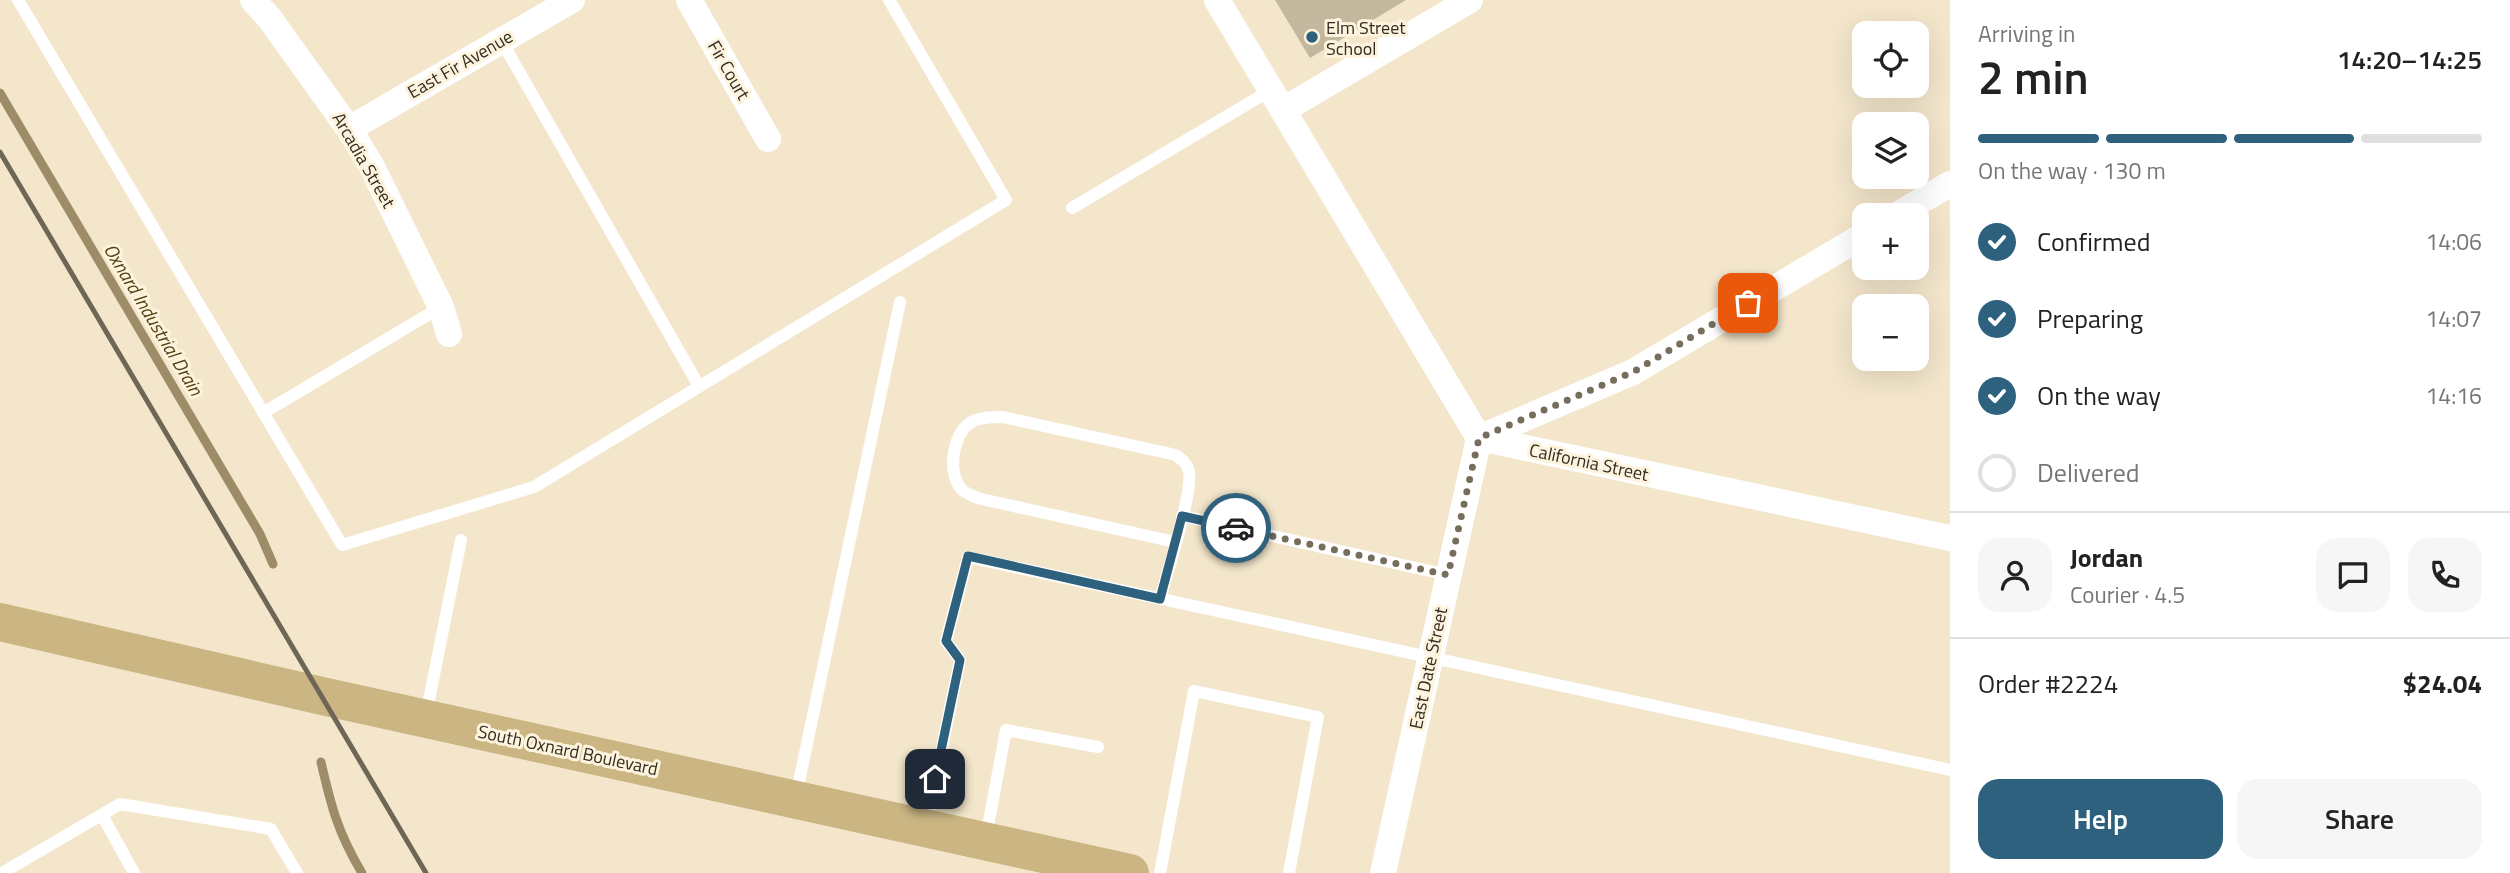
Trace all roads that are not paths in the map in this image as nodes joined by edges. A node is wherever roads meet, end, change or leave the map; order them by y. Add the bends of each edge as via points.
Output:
1 (18, 0) edge
2 (253, 0) edge
3 (572, 0) edge
4 (689, 0) edge
5 (890, 0) edge
6 (1217, 0) edge
7 (1470, 0) edge
8 (501, 40) junction
9 (1277, 100) junction
10 (349, 129) junction
11 (768, 139) dead end
12 (1950, 184) edge
13 (1918, 203) edge
14 (1072, 208) dead end
15 (1852, 242) edge
16 (900, 302) dead end
17 (441, 307) junction
18 (449, 334) dead end
19 (699, 386) junction
20 (263, 413) junction
21 (1479, 438) junction
22 (1182, 516) junction
23 (1950, 538) edge
24 (461, 540) dead end
25 (1175, 542) junction
26 (1448, 575) junction
27 (1160, 599) junction
28 (2, 621) edge
29 (1430, 658) junction
30 (425, 718) junction
31 (1098, 747) dead end
32 (1950, 770) edge
33 (795, 800) junction
34 (102, 815) junction
35 (925, 828) junction
36 (985, 841) junction
37 (2, 873) edge
38 (134, 873) edge
39 (297, 873) edge
40 (1130, 873) edge
41 (1160, 873) edge
42 (1289, 873) edge
43 (1383, 873) edge

1 - 20 lane
2 - 10 street, Arcadia Street
3 - 8 street, East Fir Avenue
4 - 11 street, Fir Court
5 - 19 lane via 1006,200
6 - 9 street
7 - 9 street
8 - 10 street, East Fir Avenue
8 - 19 lane
9 - 14 lane
9 - 21 street
10 - 17 street, Arcadia Street
12 - 13 street
15 - 21 street via 1633,372
16 - 33 lane
17 - 18 street, Arcadia Street
17 - 20 lane
19 - 20 lane via 534,487 341,545
21 - 23 street, California Street
21 - 26 street, East Date Street
22 - 25 lane
22 - 25 lane via 1189,473 1176,455 1003,417 970,424 958,436 955,478 977,498
22 - 26 lane
24 - 30 lane
25 - 27 lane
26 - 29 street, East Date Street
27 - 29 lane
27 - 35 lane via 968,556 946,641 960,660
28 - 30 main road, South Oxnard Boulevard
29 - 32 lane
29 - 43 street, East Date Street
30 - 33 main road, South Oxnard Boulevard
31 - 36 lane via 1006,730
33 - 35 main road, South Oxnard Boulevard
34 - 37 lane
34 - 38 lane
34 - 39 lane via 120,804 271,829
35 - 36 main road, South Oxnard Boulevard
36 - 40 main road, South Oxnard Boulevard
41 - 42 lane via 1194,691 1318,717

